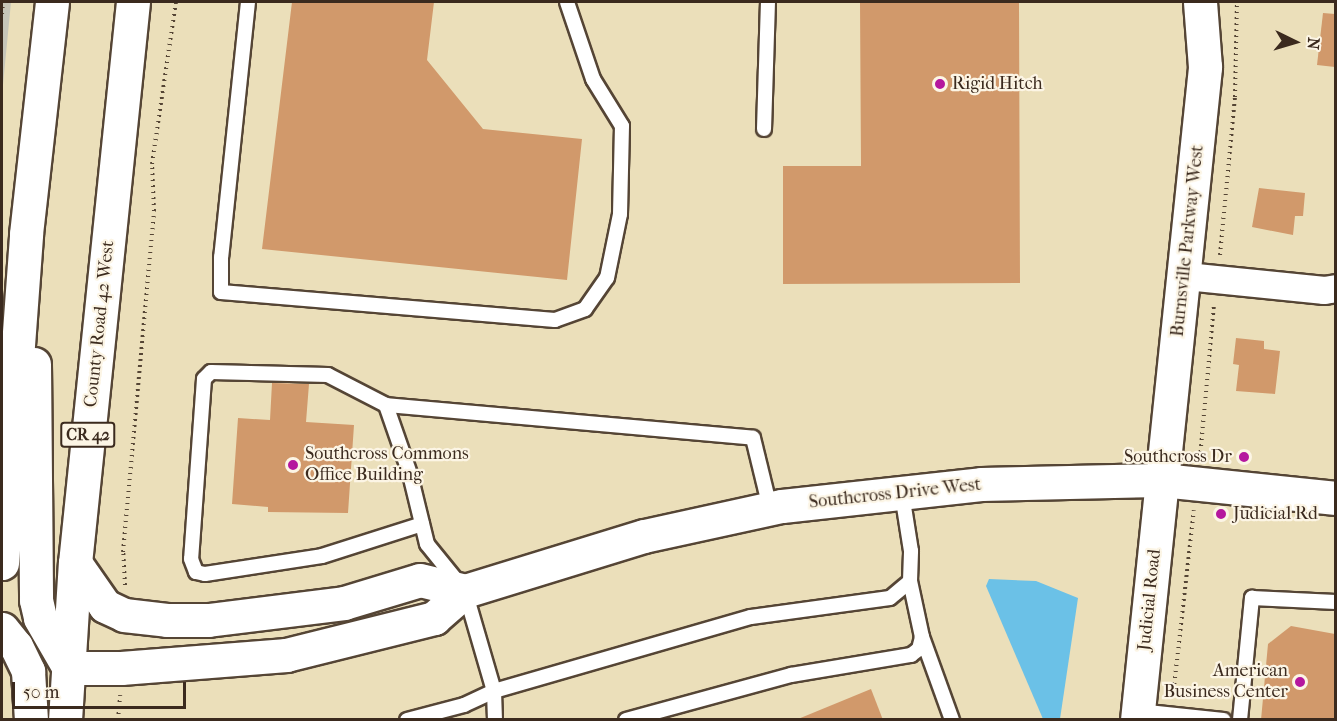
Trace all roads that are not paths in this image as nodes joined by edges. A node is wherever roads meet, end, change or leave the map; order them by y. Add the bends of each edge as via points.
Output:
1 (52, 2) edge
2 (133, 2) edge
3 (248, 2) edge
4 (567, 2) edge
5 (768, 2) edge
6 (1200, 2) edge
7 (764, 129) dead end
8 (26, 234) junction
9 (1201, 278) junction
10 (1335, 288) edge
11 (386, 405) junction
12 (1162, 480) junction
13 (902, 494) junction
14 (1335, 498) edge
15 (770, 508) junction
16 (422, 524) junction
17 (2, 563) edge
18 (75, 563) junction
19 (910, 581) junction
20 (465, 591) junction
21 (1335, 602) edge
22 (2, 629) edge
23 (922, 637) junction
24 (69, 668) junction
25 (494, 691) junction
26 (1138, 715) edge
27 (31, 720) edge
28 (65, 720) edge
29 (407, 720) edge
30 (495, 720) edge
31 (626, 720) edge
32 (952, 720) edge
33 (1224, 720) edge
34 (1240, 720) edge

1 - 8 main road
2 - 18 main road, County Road 42 West / CR 42
3 - 4 lane via 220,257 221,292 555,320 585,309 607,278 620,214 622,126 593,79
5 - 7 lane
6 - 9 main road, Burnsville Parkway West via 1205,67
8 - 17 main road
8 - 24 main road via 37,426 36,600 40,618
9 - 10 street
9 - 12 main road, Burnsville Parkway West
11 - 15 lane via 753,438
11 - 16 lane
11 - 16 lane via 328,375 210,372 204,379 191,559 196,572 205,574 310,558
12 - 13 main road, Southcross Drive West via 981,484
12 - 14 main road, Southcross Drive West
12 - 26 main road, Judicial Road
13 - 15 main road, Southcross Drive West
13 - 19 lane via 911,551
15 - 20 main road, Southcross Drive West via 644,536
16 - 20 lane via 427,544
18 - 20 main road via 105,606 124,615 208,620 279,613 344,603 420,580
18 - 24 main road, County Road 42 West / CR 42
19 - 23 lane
19 - 25 lane via 890,598 751,617
20 - 24 main road, Southcross Drive West via 434,618 286,655 122,668
20 - 25 lane
21 - 34 lane via 1252,598
22 - 27 main road via 28,671
23 - 31 lane via 919,649 911,655 791,675
23 - 32 lane
24 - 28 main road, County Road 42 West / CR 42
25 - 29 lane via 464,705
25 - 30 lane
26 - 33 lane

